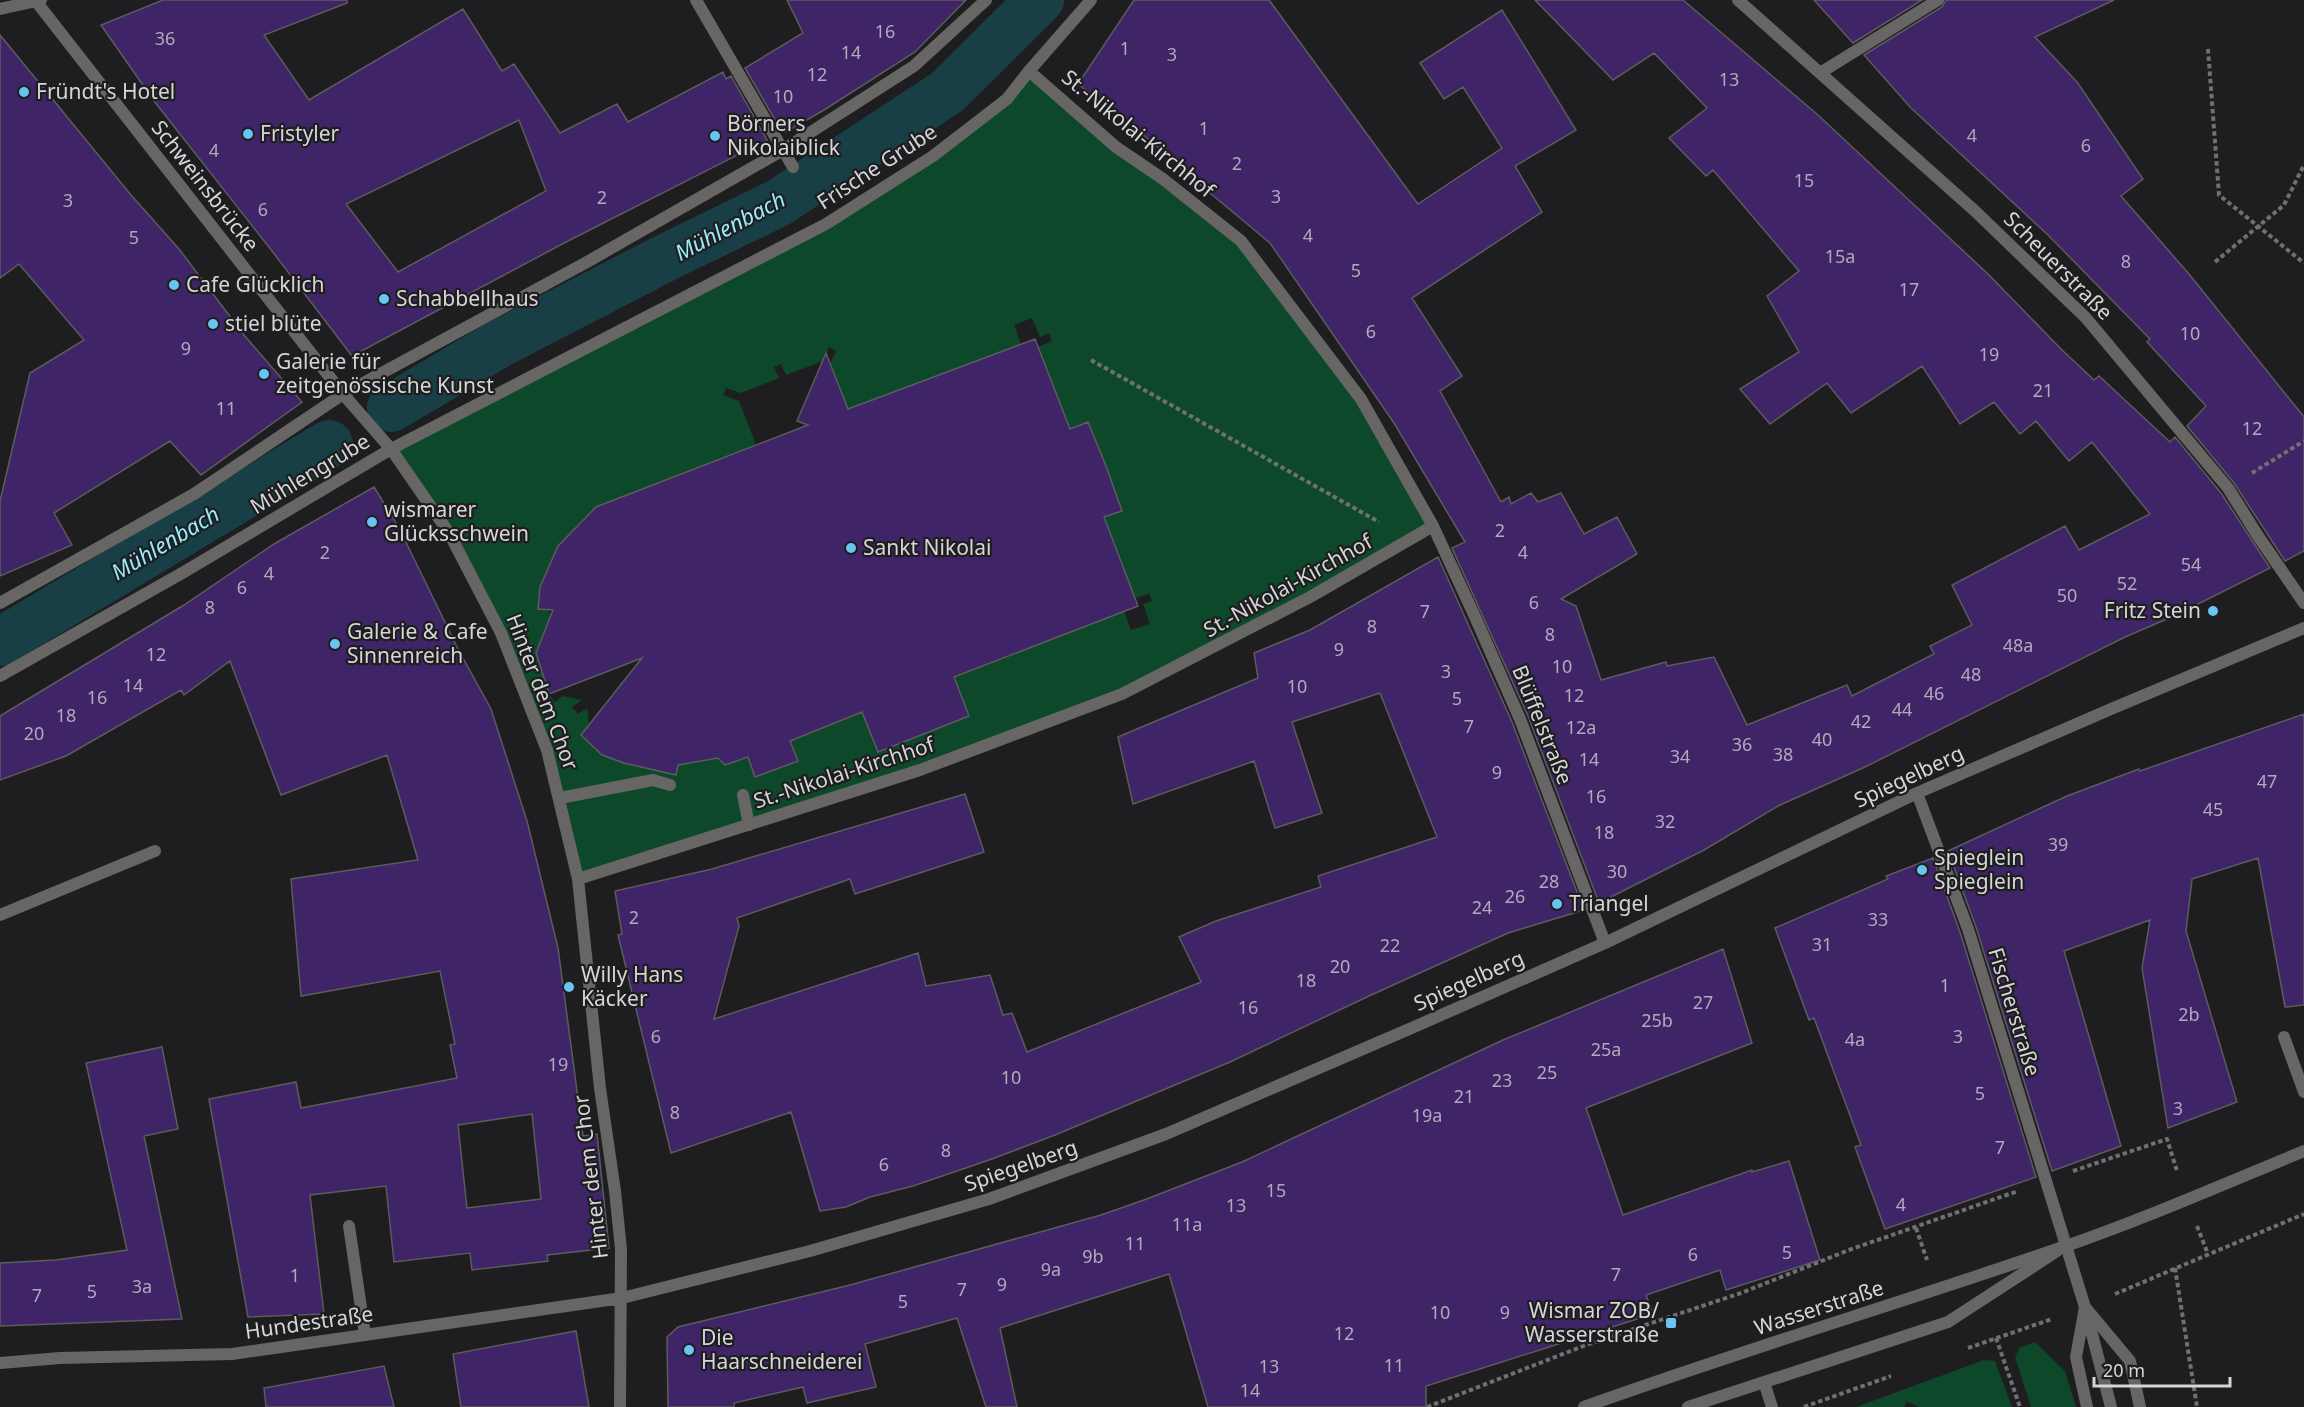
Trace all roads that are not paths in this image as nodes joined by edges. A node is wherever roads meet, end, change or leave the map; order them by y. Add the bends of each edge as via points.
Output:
1 (38, 0) edge
2 (696, 0) edge
3 (986, 0) edge
4 (1091, 0) edge
5 (1738, 0) edge
6 (1938, 0) edge
7 (0, 9) edge
8 (1029, 71) junction
9 (1820, 73) junction
10 (783, 150) junction
11 (793, 167) dead end
12 (343, 394) junction
13 (391, 449) junction
14 (1432, 526) junction
15 (0, 603) edge
16 (2304, 603) edge
17 (2304, 628) edge
18 (0, 676) edge
19 (670, 785) dead end
20 (1917, 794) junction
21 (743, 795) dead end
22 (561, 798) junction
23 (748, 825) junction
24 (155, 851) dead end
25 (578, 879) junction
26 (0, 915) edge
27 (1605, 943) junction
28 (2284, 1037) dead end
29 (2304, 1092) edge
30 (2304, 1151) edge
31 (349, 1226) dead end
32 (2066, 1246) junction
33 (622, 1298) junction
34 (2085, 1307) junction
35 (365, 1335) junction
36 (0, 1363) edge
37 (1764, 1382) junction
38 (620, 1407) edge
39 (1584, 1407) edge
40 (1688, 1407) edge
41 (1772, 1407) edge
42 (2087, 1407) edge
43 (2111, 1407) edge
44 (2140, 1407) edge

1 - 7 street
1 - 12 street, Schweinsbrücke
2 - 10 street
3 - 10 street via 914,66
4 - 8 street, Frische Grube
5 - 9 street, Scheuerstraße
6 - 9 street
8 - 13 street, Frische Grube via 1007,99 933,156 826,224
8 - 14 street, St.-Nikolai-Kirchhof via 1116,147 1241,241 1360,399
9 - 16 street, Scheuerstraße via 1975,211 2086,318 2228,488
10 - 11 street
10 - 12 street
12 - 13 street, Schweinsbrücke
12 - 15 street via 194,494
13 - 18 street, Mühlengrube
13 - 22 street, Hinter dem Chor via 449,533 501,633 548,750
14 - 23 street, St.-Nikolai-Kirchhof via 1310,597 1122,694 921,770
14 - 27 street, Blüffelstraße via 1520,719
17 - 20 street, Spiegelberg
19 - 22 street via 653,780
20 - 27 street, Spiegelberg
20 - 32 street, Fischerstraße via 1968,929
21 - 23 street
22 - 25 street, Hinter dem Chor
23 - 25 street, St.-Nikolai-Kirchhof
24 - 26 street
25 - 33 street, Hinter dem Chor via 615,1191
27 - 33 street, Spiegelberg via 1166,1134 988,1199 810,1251
28 - 29 street
30 - 32 street, Wasserstraße
31 - 35 street
32 - 34 street, Fischerstraße
32 - 37 street, Wasserstraße via 1948,1322
32 - 39 street, Wasserstraße via 1694,1367
33 - 35 street, Hundestraße
33 - 38 street, Hinter dem Chor
34 - 42 street via 2076,1357
34 - 43 street, Fischerstraße
34 - 44 street via 2130,1360
35 - 36 street, Hundestraße via 232,1354
37 - 40 street, Wasserstraße
37 - 41 street

